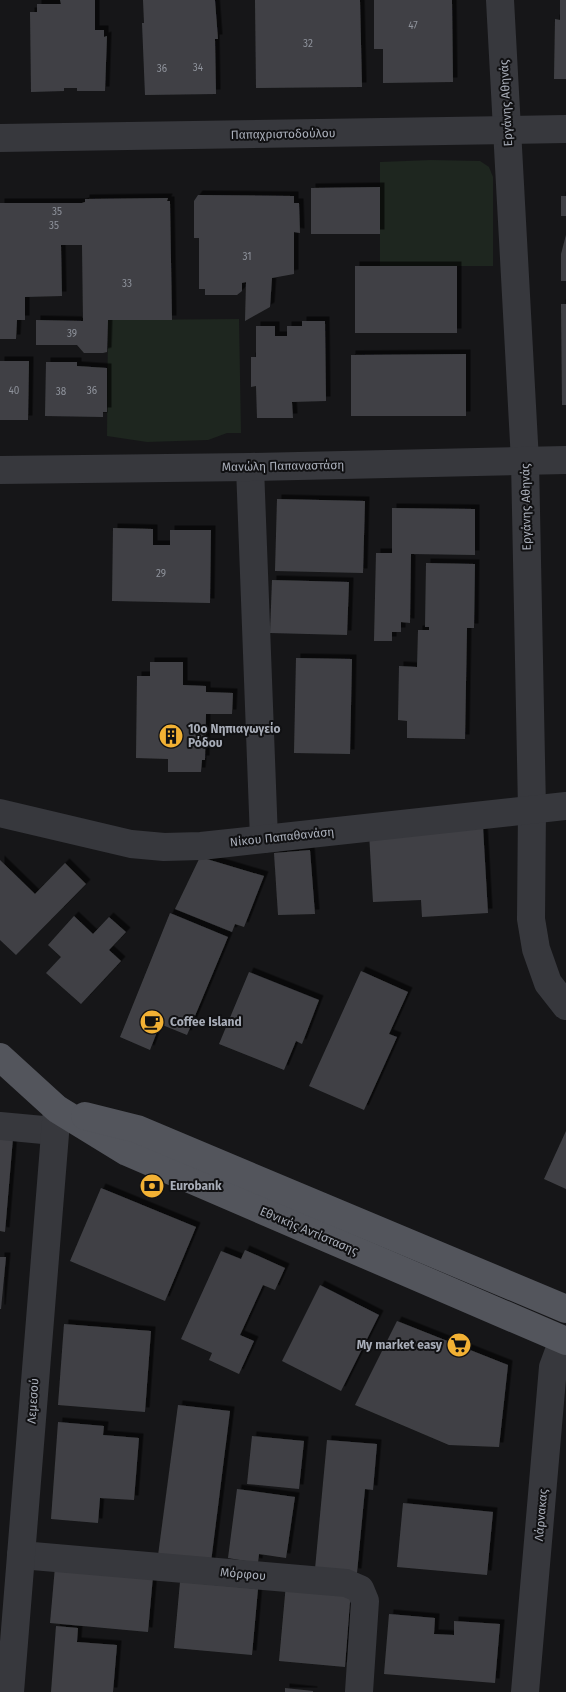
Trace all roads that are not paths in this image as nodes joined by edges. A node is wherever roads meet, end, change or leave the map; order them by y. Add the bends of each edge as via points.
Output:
1 (500, 0) edge
2 (566, 129) edge
3 (508, 130) junction
4 (0, 138) edge
5 (566, 460) edge
6 (525, 461) junction
7 (250, 467) junction
8 (0, 470) edge
9 (566, 806) edge
10 (532, 809) junction
11 (0, 813) edge
12 (264, 839) junction
13 (566, 1006) edge
14 (0, 1057) edge
15 (56, 1120) junction
16 (0, 1126) edge
17 (566, 1309) edge
18 (565, 1341) edge
19 (21, 1555) junction
20 (10, 1692) edge
21 (359, 1692) edge
22 (525, 1692) edge

1 - 3 street, Εργάνης Αθηνάς
2 - 3 street, Παπαχριστοδούλου
3 - 4 street, Παπαχριστοδούλου
3 - 6 street, Εργάνης Αθηνάς
5 - 6 street, Μανώλη Παπαναστάση
6 - 7 street, Μανώλη Παπαναστάση
6 - 10 street, Εργάνης Αθηνάς
7 - 8 street, Μανώλη Παπαναστάση
7 - 12 street
9 - 10 street, Νίκου Παπαθανάση
10 - 12 street, Νίκου Παπαθανάση
10 - 13 street, Εργάνης Αθηνάς via 532,926 548,983
11 - 12 street, Νίκου Παπαθανάση via 103,839 164,847
14 - 15 main road, Εθνικής Αντίστασης
15 - 16 street
15 - 17 main road, Εθνικής Αντίστασης via 137,1130
15 - 18 main road, Εθνικής Αντίστασης
15 - 19 street, Λεμεσού
18 - 22 street, Λάρνακας via 553,1367
19 - 20 street, Λεμεσού
19 - 21 street, Μόρφου via 346,1583 360,1589 365,1601

